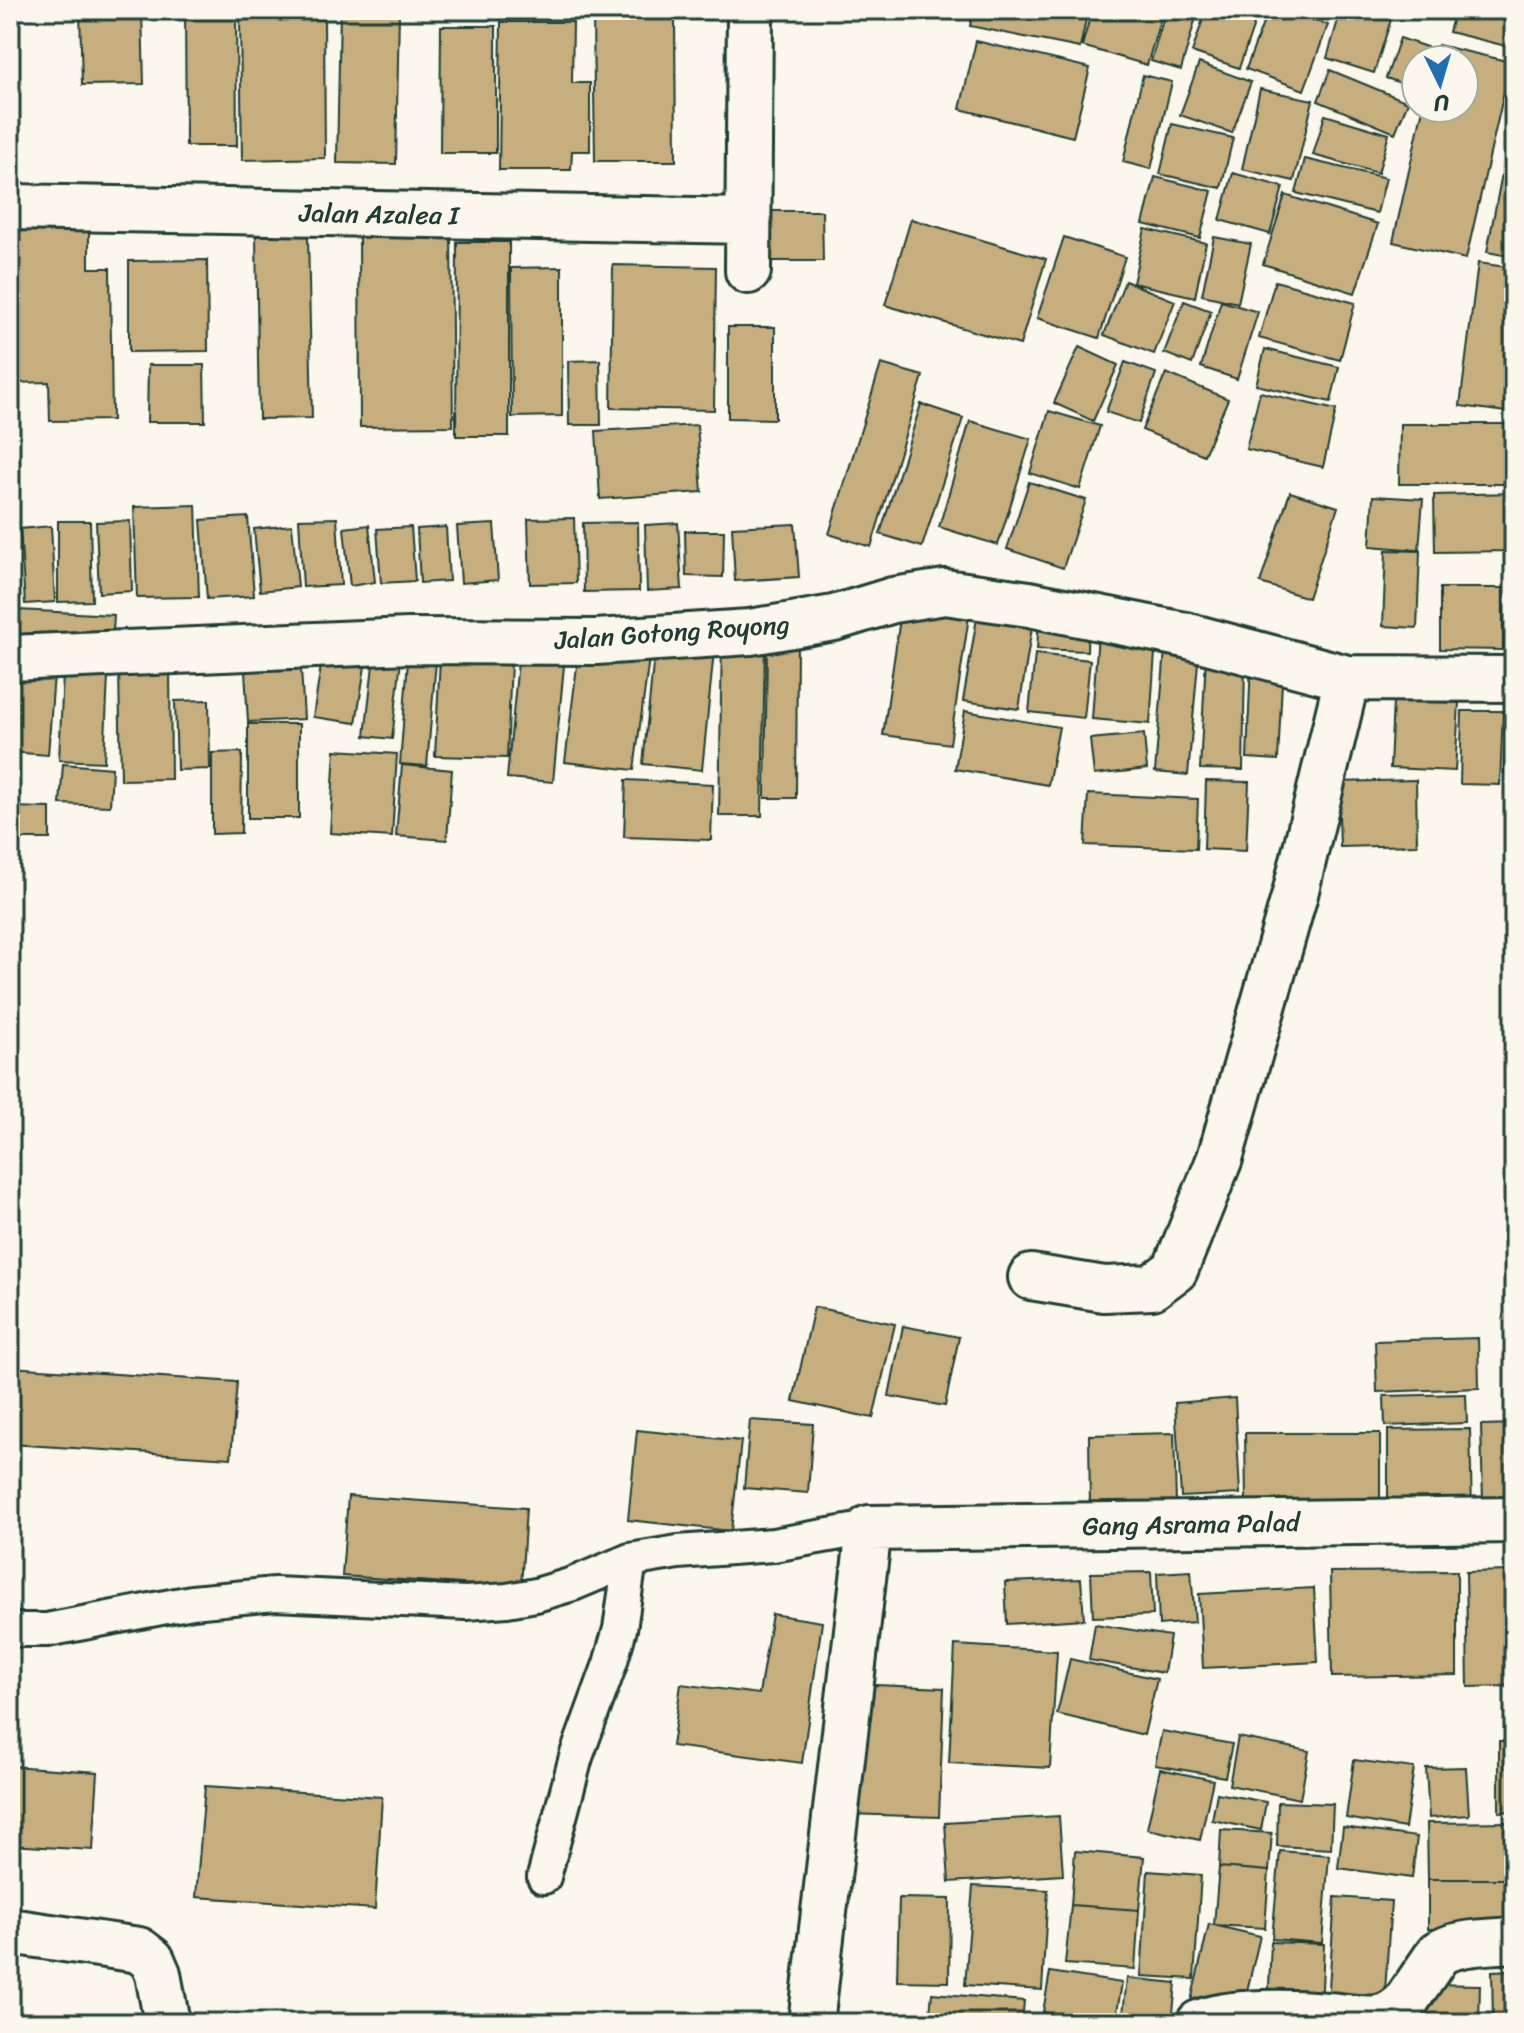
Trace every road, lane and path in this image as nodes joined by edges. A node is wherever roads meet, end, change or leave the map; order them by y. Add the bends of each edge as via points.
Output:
1 (750, 10) edge
2 (10, 207) edge
3 (748, 221) junction
4 (748, 271) dead end
5 (10, 658) edge
6 (1347, 678) junction
7 (1514, 679) edge
8 (1031, 1277) dead end
9 (1514, 1520) edge
10 (869, 1528) junction
11 (630, 1560) junction
12 (10, 1630) edge
13 (544, 1877) dead end
14 (10, 1931) edge
15 (1514, 1940) edge
16 (167, 2023) edge
17 (811, 2023) edge
18 (1199, 2023) edge

1 - 3 street
2 - 3 street, Jalan Azalea I
3 - 4 street
5 - 6 street, Jalan Gotong Royong via 408,641 596,642 750,632 945,592 1185,635
6 - 7 street, Jalan Gotong Royong
6 - 8 street via 1295,894 1220,1158 1175,1270 1152,1287 1104,1289
9 - 10 street, Gang Asrama Palad
10 - 11 lane via 773,1545
10 - 17 street
11 - 12 lane via 573,1584 507,1600 249,1595 47,1630
11 - 13 lane via 620,1629 576,1757
14 - 16 street via 139,1950 158,1974
15 - 18 street via 1443,1950 1404,2004 1383,2017 1224,2015

